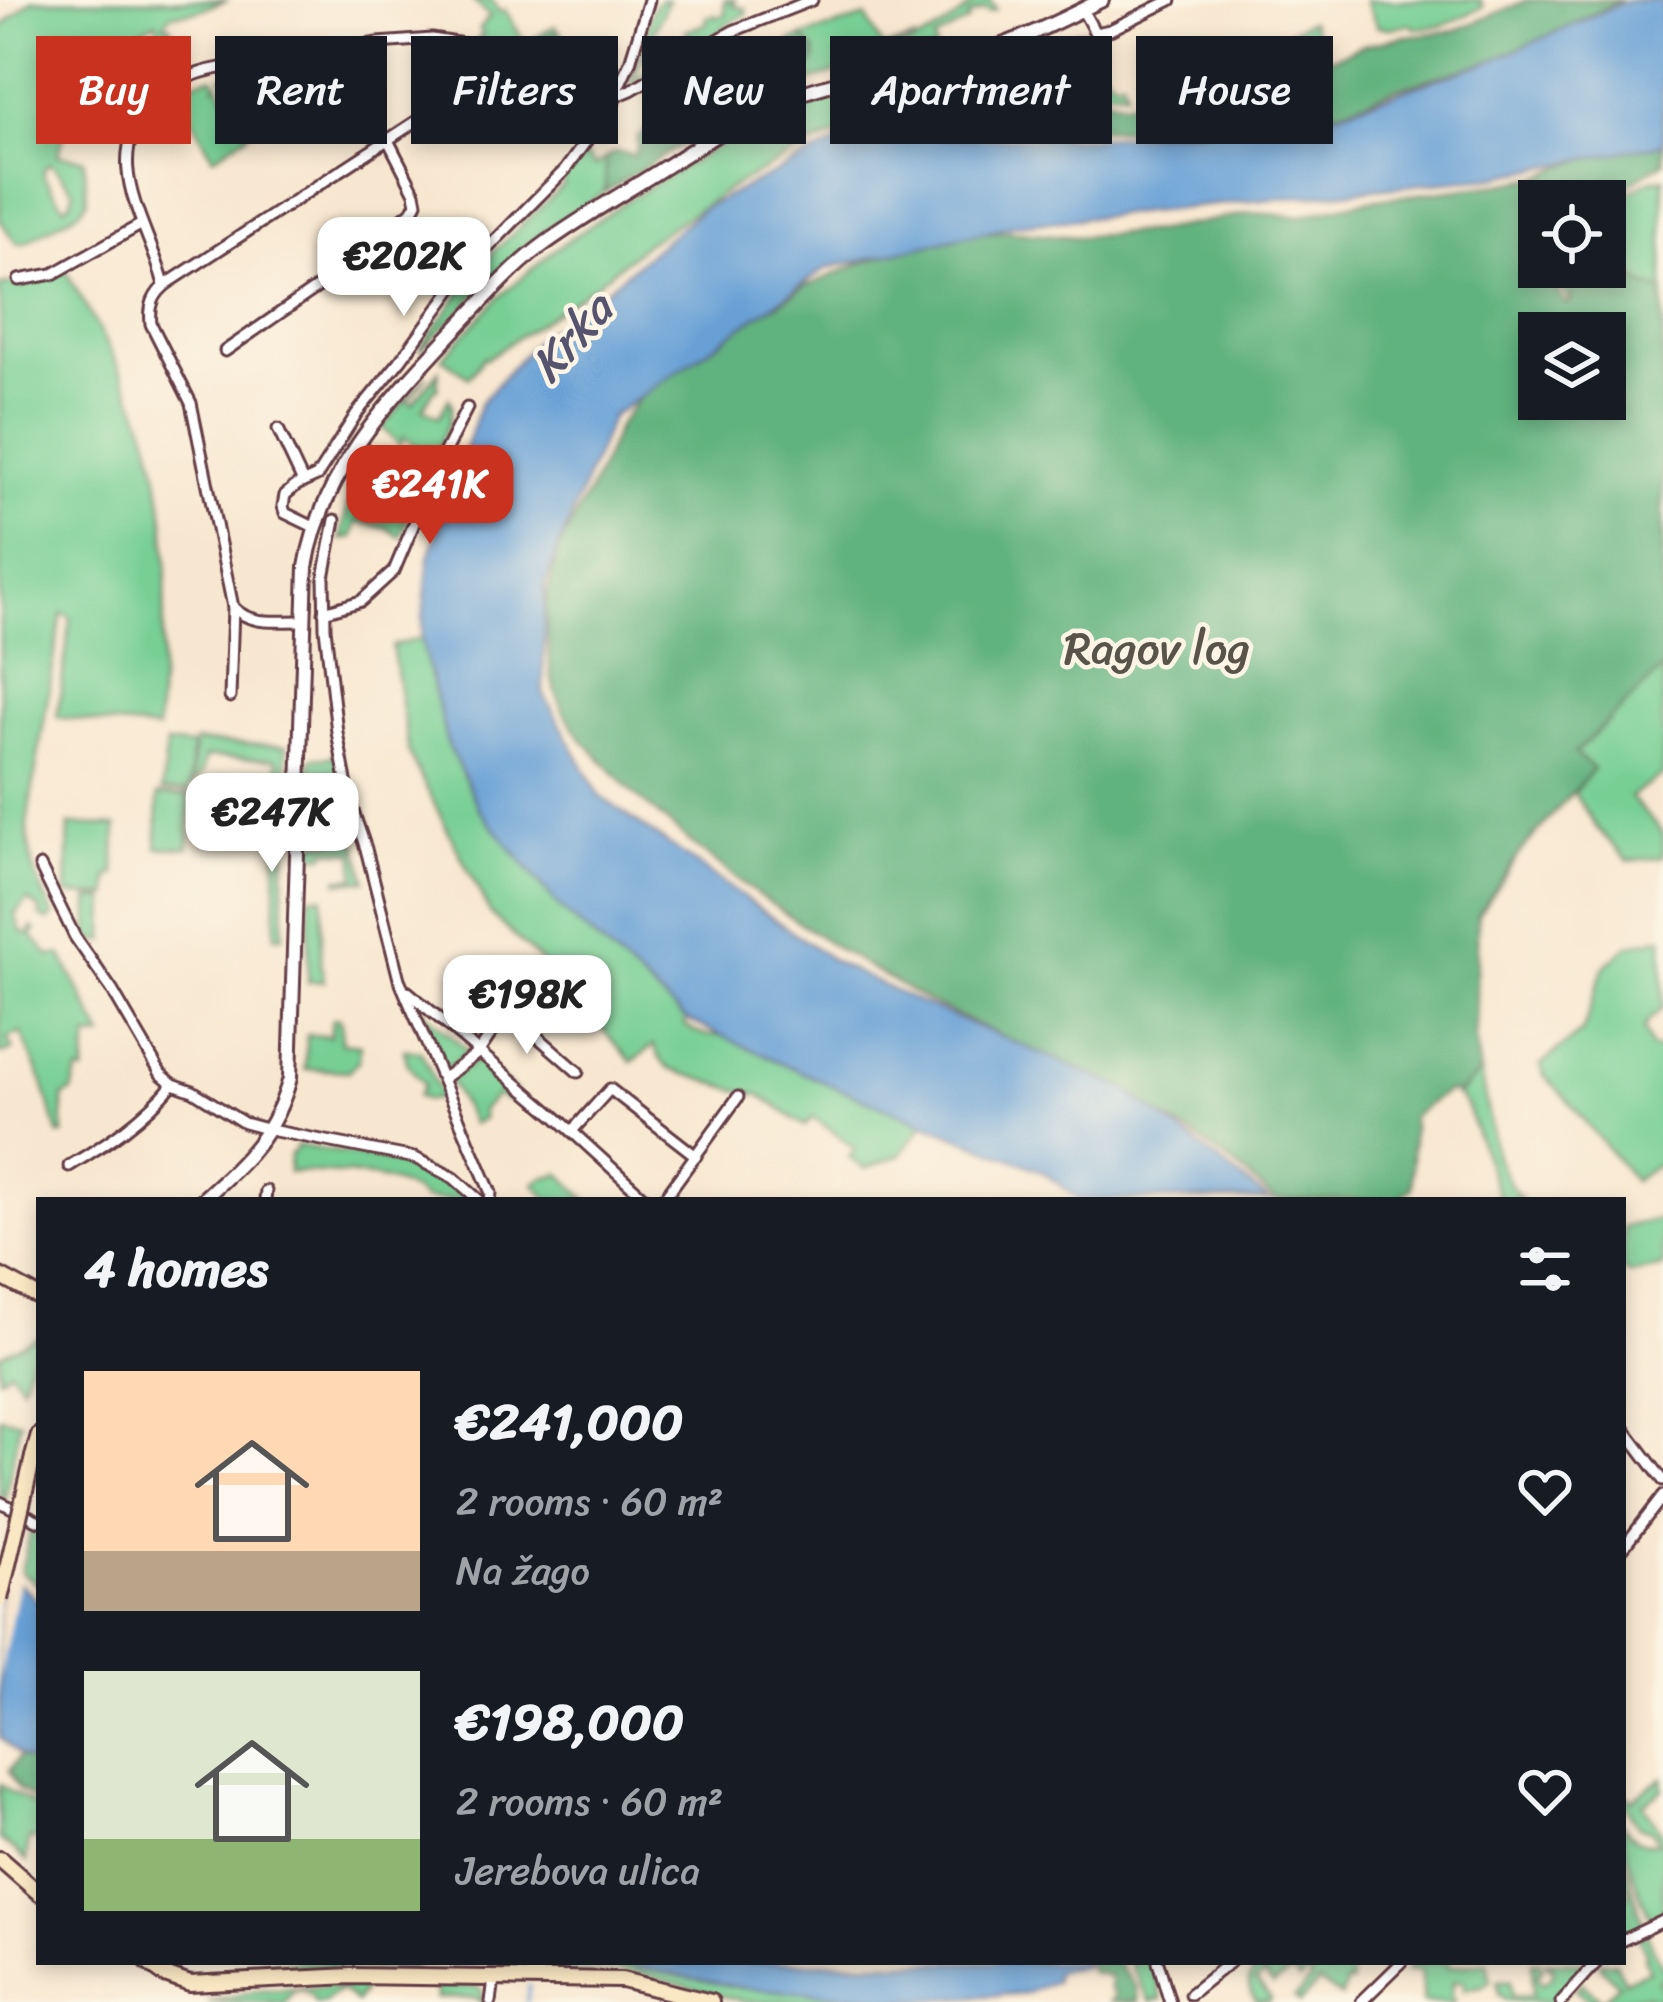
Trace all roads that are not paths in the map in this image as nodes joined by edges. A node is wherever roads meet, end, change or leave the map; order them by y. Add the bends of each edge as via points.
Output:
1 (650, 0) edge
2 (812, 0) edge
3 (1102, 0) edge
4 (1171, 0) edge
5 (1082, 9) junction
6 (411, 39) edge
7 (618, 88) edge
8 (618, 93) edge
9 (411, 127) edge
10 (389, 142) junction
11 (584, 144) edge
12 (142, 224) junction
13 (20, 280) dead end
14 (164, 285) junction
15 (225, 351) dead end
16 (467, 408) dead end
17 (278, 429) dead end
18 (303, 482) junction
19 (335, 520) dead end
20 (314, 526) junction
21 (233, 607) junction
22 (325, 612) junction
23 (305, 621) junction
24 (230, 697) dead end
25 (40, 866) dead end
26 (403, 987) junction
27 (520, 990) dead end
28 (506, 1009) junction
29 (478, 1053) junction
30 (578, 1072) dead end
31 (442, 1079) junction
32 (173, 1084) junction
33 (738, 1097) dead end
34 (270, 1130) junction
35 (572, 1131) junction
36 (696, 1156) junction
37 (69, 1166) dead end
38 (643, 1196) edge
39 (205, 1197) edge
40 (476, 1197) edge
41 (490, 1197) edge
42 (665, 1197) edge
43 (0, 1276) edge
44 (36, 1295) edge
45 (1626, 1431) edge
46 (36, 1446) edge
47 (1663, 1480) edge
48 (1663, 1496) edge
49 (0, 1502) edge
50 (36, 1520) edge
51 (1626, 1544) edge
52 (0, 1599) edge
53 (0, 1859) edge
54 (36, 1890) edge
55 (1663, 1921) edge
56 (1626, 1939) edge
57 (152, 1965) edge
58 (1159, 1965) edge
59 (1226, 1965) edge
60 (1399, 1965) edge
61 (1594, 1965) edge
62 (499, 1979) junction
63 (189, 1992) edge
64 (1190, 1994) dead end
65 (491, 2002) edge
66 (711, 2002) edge
67 (1170, 2002) edge
68 (1361, 2002) edge
69 (1562, 2002) edge

1 - 7 street
2 - 8 street via 733,31
3 - 5 street
4 - 5 street via 1095,33
5 - 20 street via 987,50 778,103 537,250 359,440
6 - 12 street via 193,74 160,96 137,122 127,154
9 - 10 street
10 - 14 street
10 - 15 street via 415,194 413,210
11 - 18 street via 467,269 320,473
12 - 13 street via 53,274
12 - 14 street
14 - 21 street via 149,310 151,325 191,403
16 - 22 street via 394,571 361,602
17 - 18 street
18 - 20 street via 283,506
19 - 22 street
20 - 23 street
21 - 23 street via 243,618
21 - 24 street
22 - 26 street via 350,802
23 - 34 street via 292,1052
25 - 32 street via 75,938
26 - 29 street
26 - 31 street
27 - 28 street
28 - 29 street
28 - 30 street
29 - 31 street
29 - 35 street
31 - 41 street
32 - 34 street
32 - 37 street via 156,1106
33 - 36 street
34 - 39 street
34 - 40 street via 415,1158
35 - 36 street via 610,1089
35 - 38 street
36 - 42 street
43 - 44 main road
45 - 47 street
46 - 52 main road, bridge
48 - 51 street
49 - 50 street
53 - 54 main road
55 - 56 street
57 - 63 main road
58 - 67 street
59 - 64 street
60 - 68 street
61 - 69 street
62 - 63 main road via 350,1976
62 - 65 street
62 - 66 main road via 622,1980

